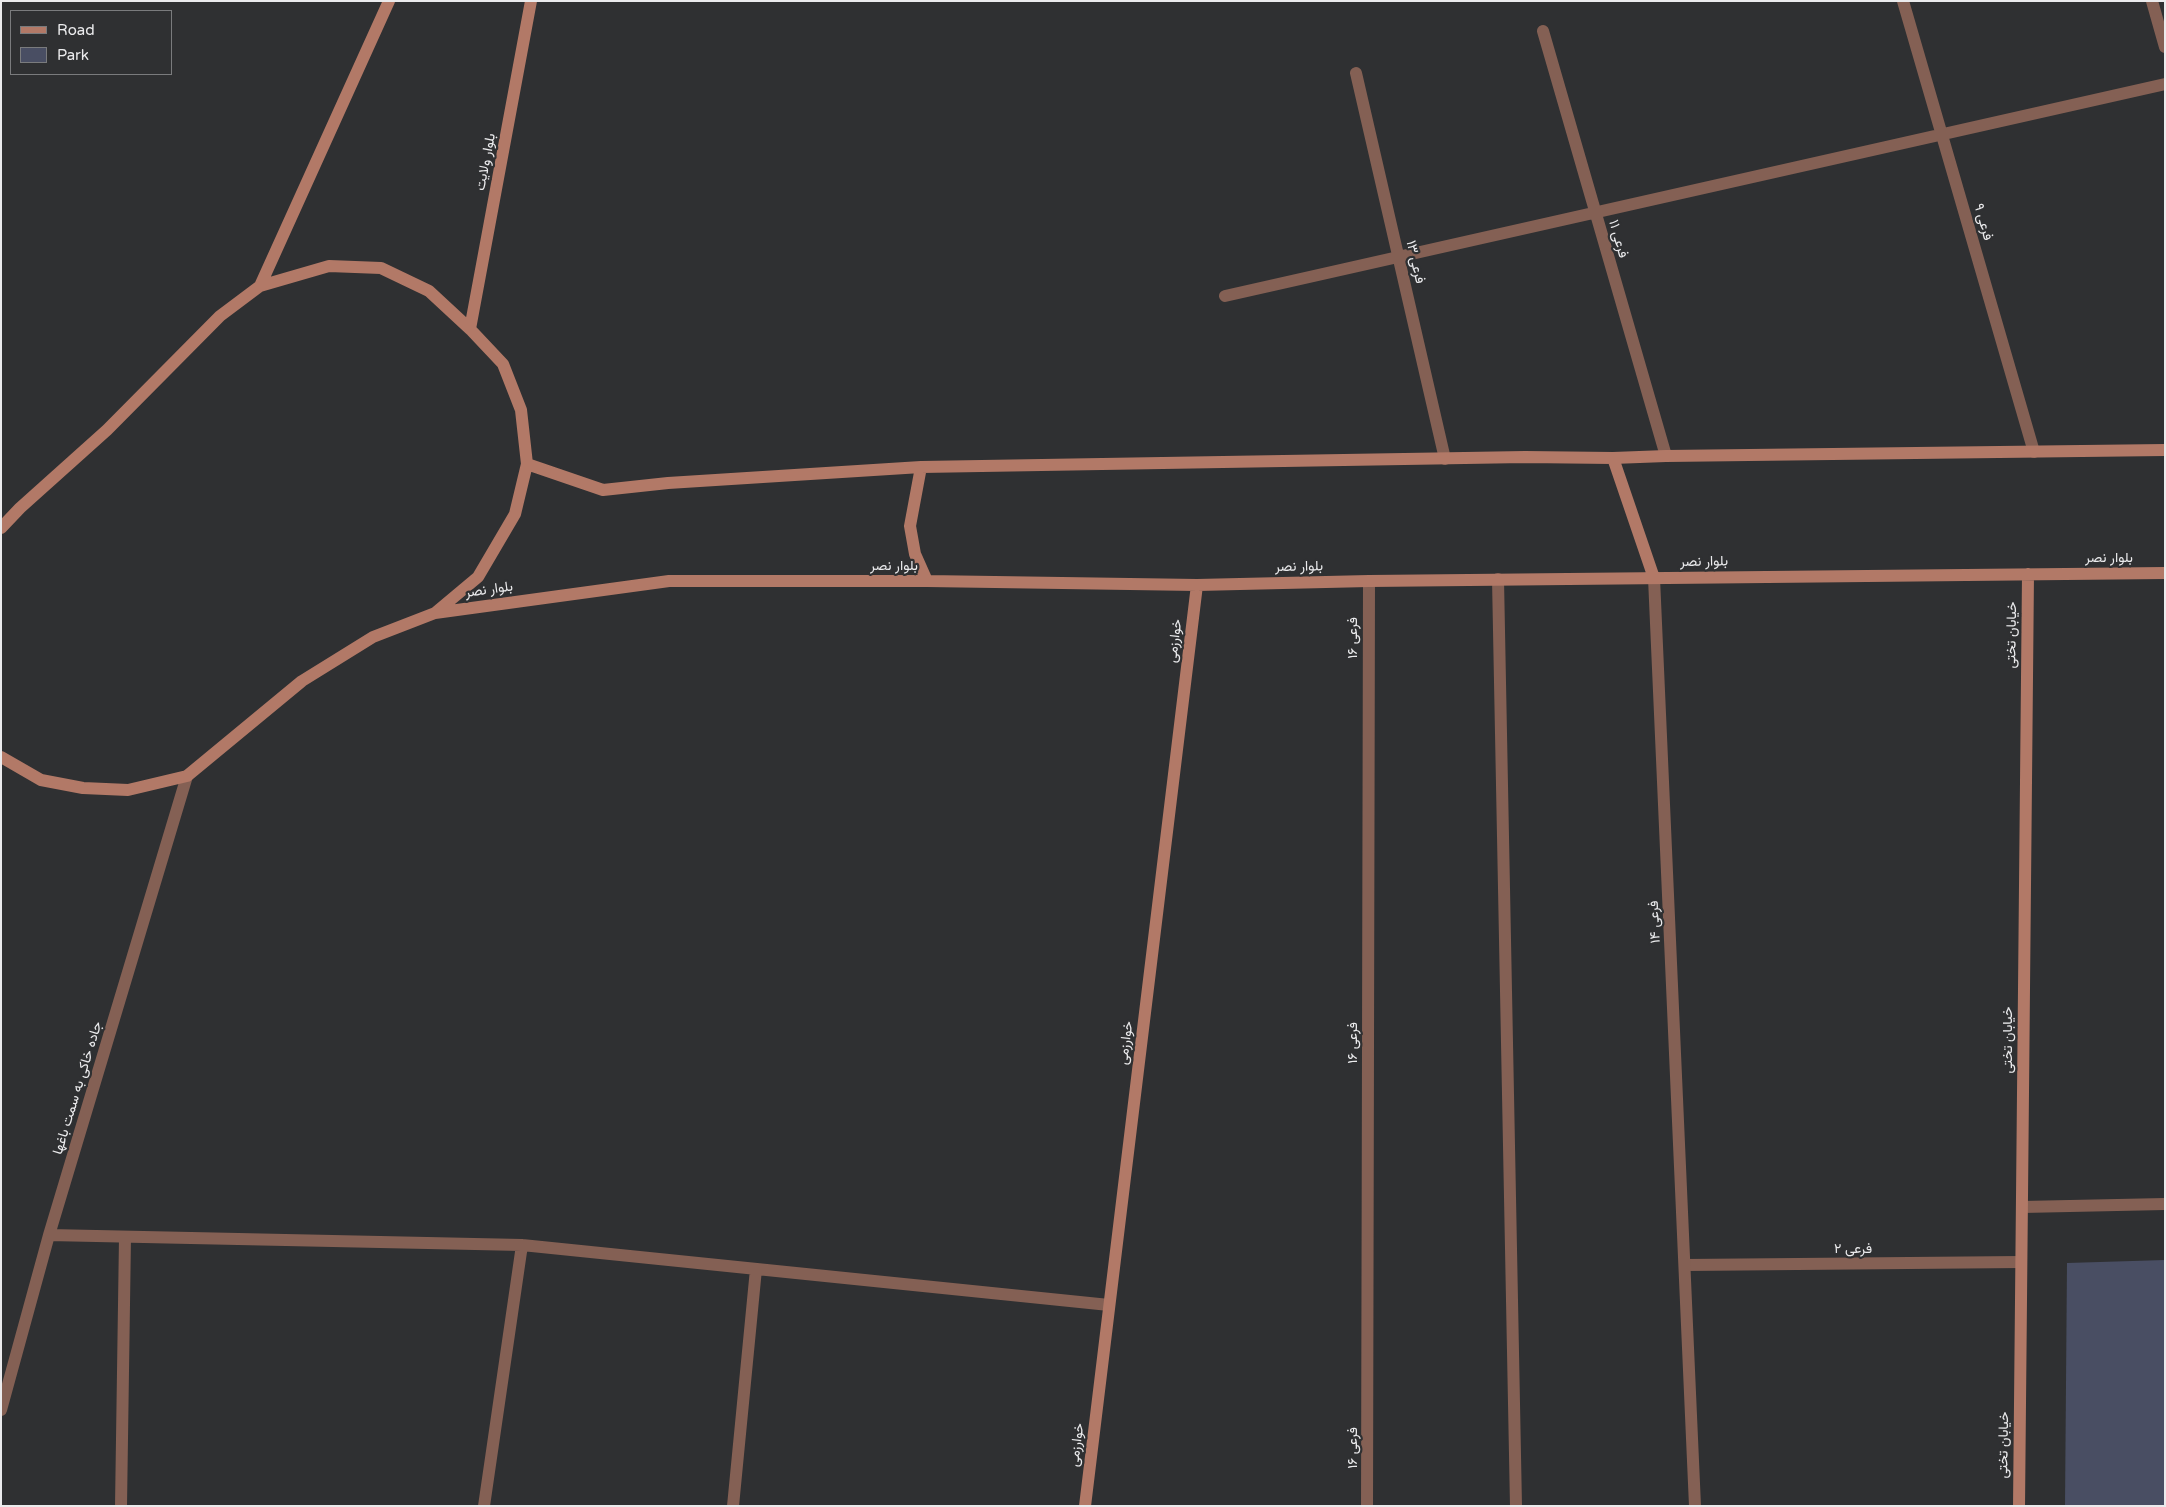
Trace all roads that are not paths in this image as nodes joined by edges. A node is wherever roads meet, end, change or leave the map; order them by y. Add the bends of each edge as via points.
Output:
1 (389, 1) edge
2 (531, 1) edge
3 (1903, 1) edge
4 (2152, 1) edge
5 (1543, 31) dead end
6 (2165, 47) edge
7 (1356, 73) dead end
8 (2165, 84) edge
9 (1942, 134) junction
10 (1595, 212) junction
11 (1398, 257) junction
12 (260, 286) junction
13 (1226, 296) dead end
14 (470, 328) junction
15 (2165, 450) edge
16 (2034, 452) junction
17 (1666, 456) junction
18 (1445, 458) junction
19 (1613, 458) junction
20 (527, 464) junction
21 (921, 467) junction
22 (1, 528) edge
23 (2165, 573) edge
24 (2028, 574) junction
25 (1654, 578) junction
26 (1498, 580) junction
27 (927, 581) junction
28 (1368, 581) junction
29 (1197, 585) junction
30 (435, 612) junction
31 (1, 757) edge
32 (187, 776) junction
33 (2165, 1204) edge
34 (2022, 1207) junction
35 (49, 1235) junction
36 (126, 1237) junction
37 (522, 1245) junction
38 (2021, 1262) junction
39 (1685, 1265) junction
40 (756, 1269) junction
41 (1110, 1305) junction
42 (1, 1410) edge
43 (121, 1506) edge
44 (484, 1506) edge
45 (733, 1506) edge
46 (1085, 1506) edge
47 (1368, 1506) edge
48 (1516, 1506) edge
49 (1695, 1506) edge
50 (2018, 1506) edge

1 - 12 main road
2 - 14 main road, بلوار ولایت
3 - 9 street, فرعی ۹
4 - 6 street
5 - 10 street, فرعی ۱۱
7 - 11 street, فرعی ۱۳
8 - 9 street
9 - 10 street
9 - 16 street, فرعی ۹
10 - 11 street
10 - 17 street, فرعی ۱۱
11 - 13 street
11 - 18 street, فرعی ۱۳
12 - 14 main road via 329,266 381,268 429,291
12 - 22 main road via 220,316 107,430
14 - 20 main road via 503,364 521,410
15 - 16 main road
16 - 17 main road
17 - 19 main road
18 - 19 main road
18 - 21 main road
19 - 25 main road
20 - 21 main road via 603,490
20 - 30 main road via 515,514 478,577
21 - 27 main road via 910,526 914,554
23 - 24 main road, بلوار نصر
24 - 25 main road, بلوار نصر
24 - 34 main road, خیابان تختی
25 - 26 main road, بلوار نصر
25 - 39 street, فرعی ۱۴
26 - 28 main road, بلوار نصر
26 - 48 street
27 - 29 main road, بلوار نصر
27 - 30 main road, بلوار نصر via 669,582
28 - 29 main road, بلوار نصر
28 - 47 street, فرعی ۱۶
29 - 41 main road, خوارزمی
30 - 32 main road via 373,637 302,681
31 - 32 main road via 40,780 83,788 128,790
32 - 35 street, جاده خاکی به سمت باغها
33 - 34 street
34 - 38 main road, خیابان تختی
35 - 36 street
35 - 42 street, جاده خاکی به سمت باغها
36 - 37 street
36 - 43 street
37 - 40 street
37 - 44 street
38 - 39 street, فرعی ۲
38 - 50 main road, خیابان تختی
39 - 49 street, فرعی ۱۴
40 - 41 street
40 - 45 street
41 - 46 main road, خوارزمی

